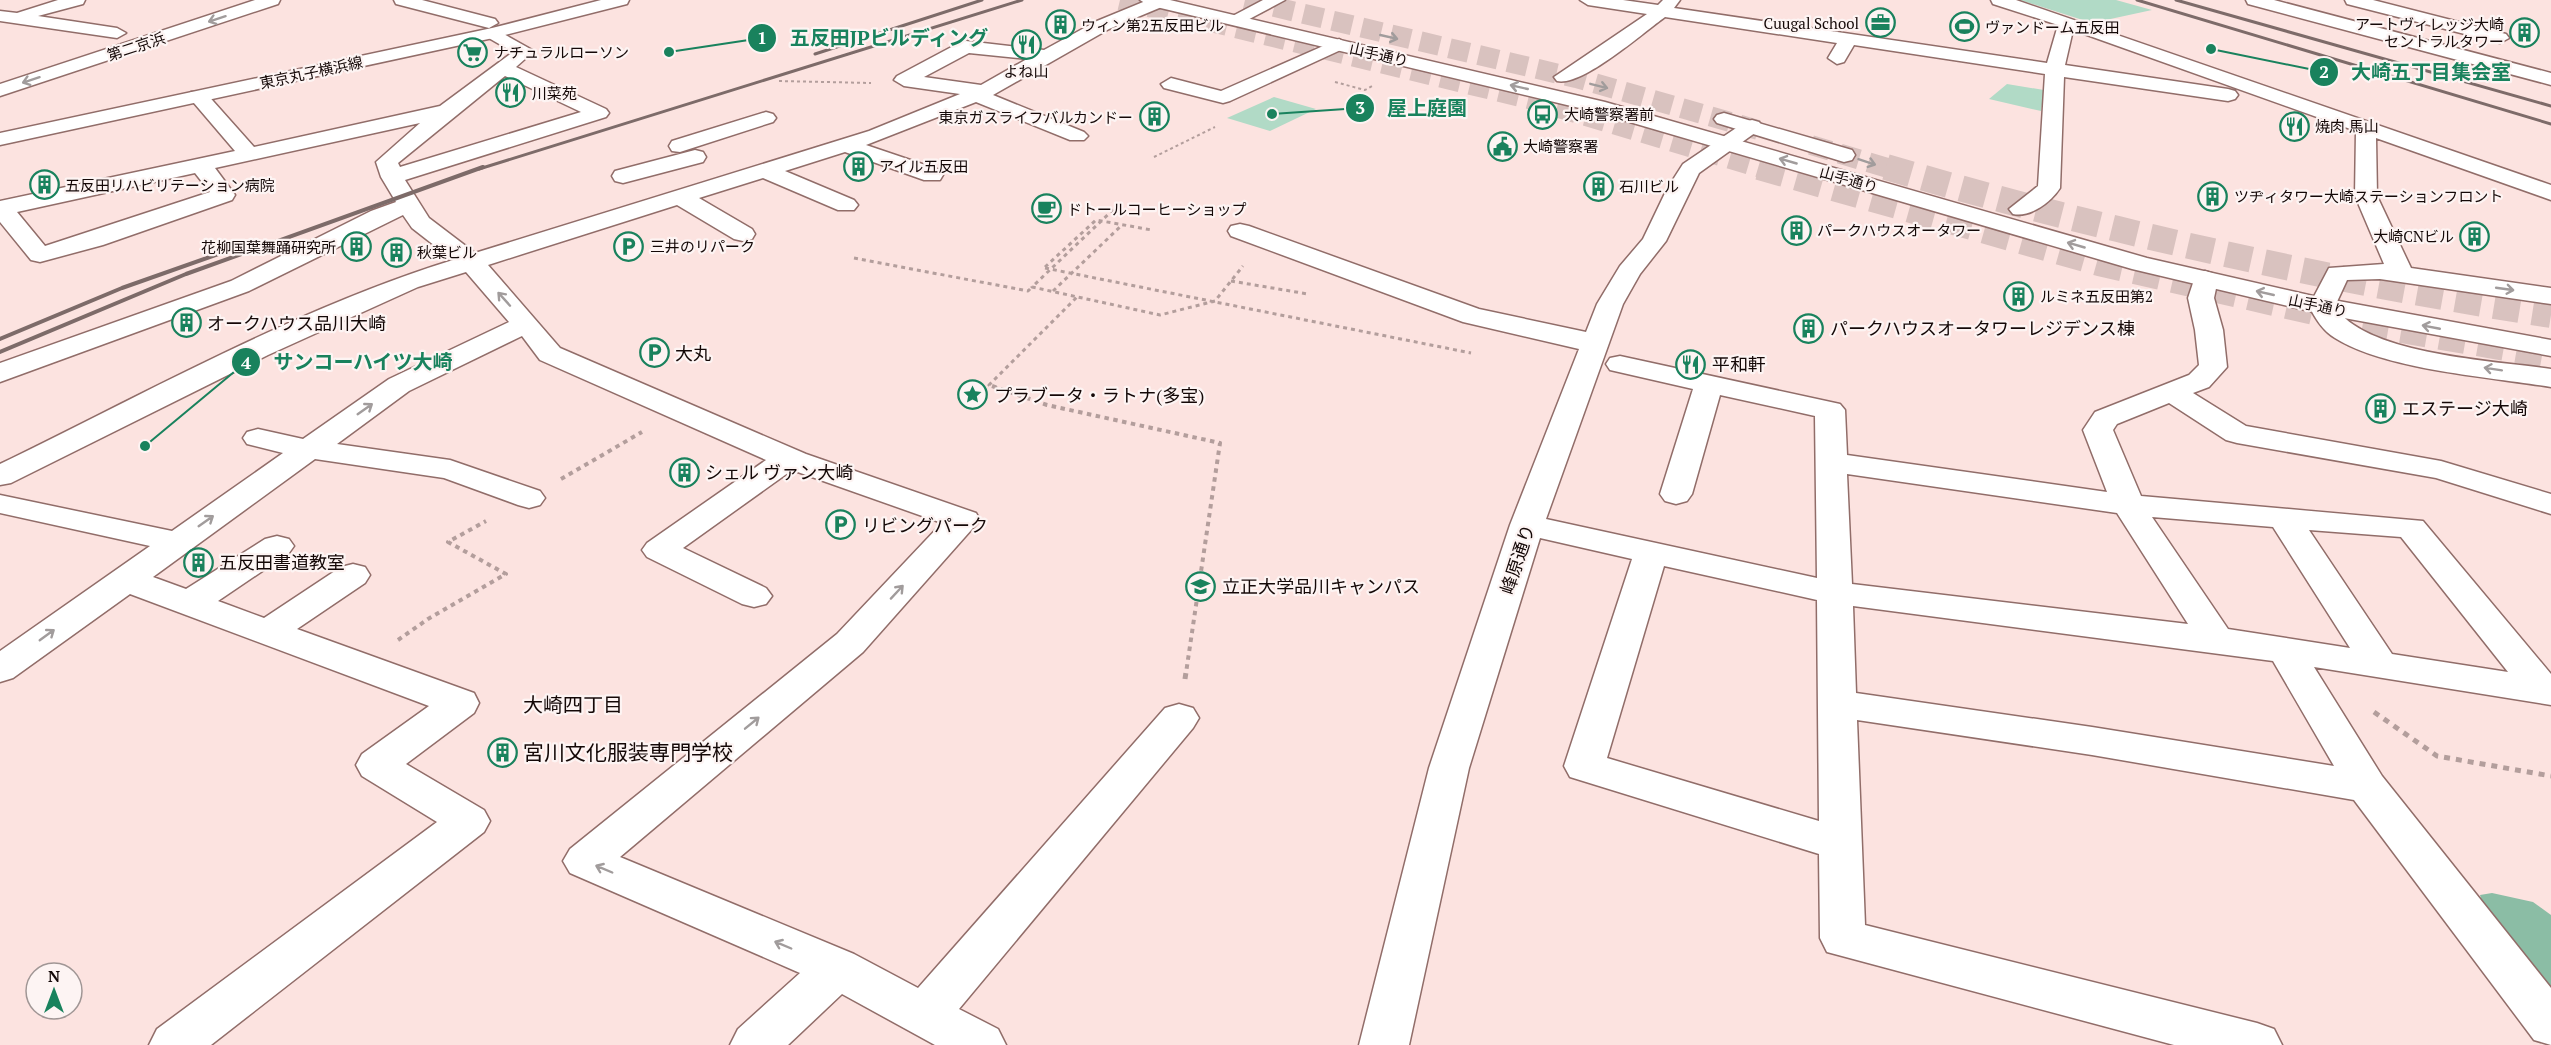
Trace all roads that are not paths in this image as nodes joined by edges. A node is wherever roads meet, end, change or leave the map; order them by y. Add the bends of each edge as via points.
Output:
1 (77, 0) edge
2 (220, 0) edge
3 (272, 0) edge
4 (402, 0) edge
5 (577, 0) edge
6 (621, 0) edge
7 (1588, 0) edge
8 (1999, 0) edge
9 (2254, 0) edge
10 (2353, 0) edge
11 (1153, 1) edge
12 (1269, 4) edge
13 (1667, 5) edge
14 (1232, 10) edge
15 (7, 17) edge
16 (2068, 22) junction
17 (2351, 26) junction
18 (491, 28) junction
19 (117, 33) junction
20 (2500, 38) dead end
21 (1848, 39) junction
22 (1339, 44) junction
23 (75, 46) dead end
24 (2518, 51) dead end
25 (1461, 54) dead end
26 (1046, 56) junction
27 (1838, 58) dead end
28 (503, 68) junction
29 (2056, 69) junction
30 (1541, 72) dead end
31 (1564, 78) junction
32 (2551, 79) edge
33 (1171, 84) dead end
34 (1607, 88) dead end
35 (1, 90) edge
36 (980, 93) junction
37 (198, 96) junction
38 (2301, 106) junction
39 (447, 111) junction
40 (1702, 113) dead end
41 (765, 118) dead end
42 (0, 126) edge
43 (1752, 126) junction
44 (2374, 130) junction
45 (1077, 136) dead end
46 (0, 139) edge
47 (1726, 142) junction
48 (678, 145) junction
49 (846, 145) junction
50 (250, 155) junction
51 (1863, 161) tunnel mouth
52 (201, 165) junction
53 (625, 165) dead end
54 (766, 171) junction
55 (932, 175) dead end
56 (392, 177) junction
57 (730, 182) junction
58 (2551, 193) edge
59 (1976, 196) dead end
60 (682, 198) junction
61 (409, 205) junction
62 (846, 205) dead end
63 (1, 208) edge
64 (2021, 209) junction
65 (1240, 231) dead end
66 (742, 234) dead end
67 (472, 263) junction
68 (2401, 274) junction
69 (2205, 279) junction
70 (2551, 296) edge
71 (2326, 297) junction
72 (526, 324) junction
73 (2551, 328) edge
74 (2551, 348) edge
75 (1608, 354) junction
76 (0, 374) edge
77 (2551, 378) edge
78 (1709, 384) junction
79 (2171, 392) junction
80 (258, 438) dead end
81 (309, 448) junction
82 (789, 458) junction
83 (1832, 462) junction
84 (2, 490) edge
85 (1676, 494) dead end
86 (529, 498) road end
87 (2551, 504) edge
88 (2128, 505) junction
89 (2285, 519) junction
90 (1527, 525) junction
91 (177, 542) junction
92 (277, 546) dead end
93 (1651, 552) junction
94 (353, 575) dead end
95 (124, 579) junction
96 (1834, 593) junction
97 (754, 596) dead end
98 (190, 603) junction
99 (268, 632) junction
100 (2216, 640) junction
101 (2285, 650) junction
102 (2379, 664) junction
103 (0, 669) edge
104 (2547, 691) edge
105 (1838, 704) junction
106 (1179, 718) road end
107 (2367, 788) junction
108 (1841, 844) junction
109 (837, 968) junction
110 (925, 1014) junction
111 (2551, 1025) edge
112 (174, 1045) edge
113 (755, 1045) edge
114 (981, 1045) edge
115 (1384, 1045) edge
116 (2257, 1045) edge

1 - 15 main road
2 - 19 main road, 第二京浜
3 -> 35 main road, 第二京浜
4 - 18 main road
5 - 18 main road, 東京丸子横浜線
6 - 18 main road, 東京丸子横浜線
7 - 13 main road
8 - 16 main road
9 - 17 main road
10 - 20 main road
11 - 14 main road, 山手通り
11 - 26 main road
12 - 14 main road, 山手通り
12 -> 25 main road, 山手通り
13 - 21 main road
13 - 31 main road
14 - 22 main road, 山手通り
15 - 19 main road
16 - 29 main road
16 - 38 main road
17 - 24 main road via 2374,14
17 - 32 main road
18 - 28 main road via 525,51
18 - 37 main road, 東京丸子横浜線
18 - 42 main road, 東京丸子横浜線
19 - 23 main road, 第二京浜
21 - 27 main road
21 - 29 main road
22 - 33 main road via 1223,98
47 -> 22 main road, 山手通り via 1598,106
26 - 36 main road
26 - 36 main road via 966,46 904,80
28 - 39 main road
28 - 56 main road via 599,112
29 - 38 main road
29 - 64 main road via 2049,188
30 - 31 main road
31 -> 34 main road
36 - 45 main road
36 - 49 main road
37 - 46 main road, 東京丸子横浜線
37 - 50 main road
38 - 44 main road
39 - 50 main road
39 - 56 main road via 387,162
40 - 43 main road, 山手通り
41 - 48 main road
43 - 47 main road, 峰原通り
43 -> 51 main road, 山手通り
44 - 58 main road
44 - 68 main road via 2366,133 2366,196
69 -> 47 main road, 山手通り via 2081,247
47 - 75 main road, 峰原通り via 1691,169 1654,241 1629,271 1610,304
48 - 53 main road
48 - 57 main road
49 - 54 main road
49 - 55 main road
50 - 52 main road
52 - 63 main road
52 - 63 main road via 224,195 40,255
54 - 57 main road
54 - 62 main road
56 - 61 main road
57 - 60 main road
59 - 64 main road, 山手通り
60 - 66 main road
60 - 67 main road
61 - 67 main road via 420,223
61 - 76 main road via 240,286
64 - 71 main road, 山手通り
65 - 75 main road via 1472,316 1577,338
72 -> 67 main road
67 - 84 main road via 409,282 100,425
68 -> 70 main road
68 - 71 main road via 2338,273
71 -> 69 main road, 山手通り
69 - 79 main road via 2201,298 2210,330 2213,367 2199,381
71 - 73 main road, 山手通り
74 -> 71 main road, 山手通り
77 -> 71 main road via 2370,344 2333,324
81 -> 72 main road via 399,385
72 - 82 main road via 550,354
75 - 78 main road
75 - 90 main road, 峰原通り
78 - 83 main road via 1830,410
78 - 85 main road
79 - 87 main road via 2237,434 2441,470
79 - 88 main road via 2106,418 2098,430
80 - 81 main road
81 - 86 main road via 450,469
91 -> 81 main road
82 - 97 main road via 659,550
109 -> 82 main road via 585,861 850,643 964,519
83 - 88 main road
83 - 96 main road
84 - 91 main road
88 - 89 main road
88 - 100 main road
89 - 102 main road
89 - 104 main road via 2411,528
90 - 93 main road
90 - 115 main road, 峰原通り via 1449,768
91 - 95 main road
92 - 98 main road
93 - 96 main road
93 - 108 main road via 1584,766
94 - 99 main road
95 - 98 main road
103 -> 95 main road
96 - 100 main road
96 - 105 main road
98 - 99 main road
99 - 112 main road via 460,703 376,765 469,822
100 - 101 main road
101 - 102 main road
101 - 107 main road
102 - 104 main road
105 - 107 main road via 2092,741
105 - 108 main road
106 - 110 main road
107 - 111 main road
108 - 116 main road via 1843,939
109 - 110 main road
109 - 113 main road
110 - 114 main road

